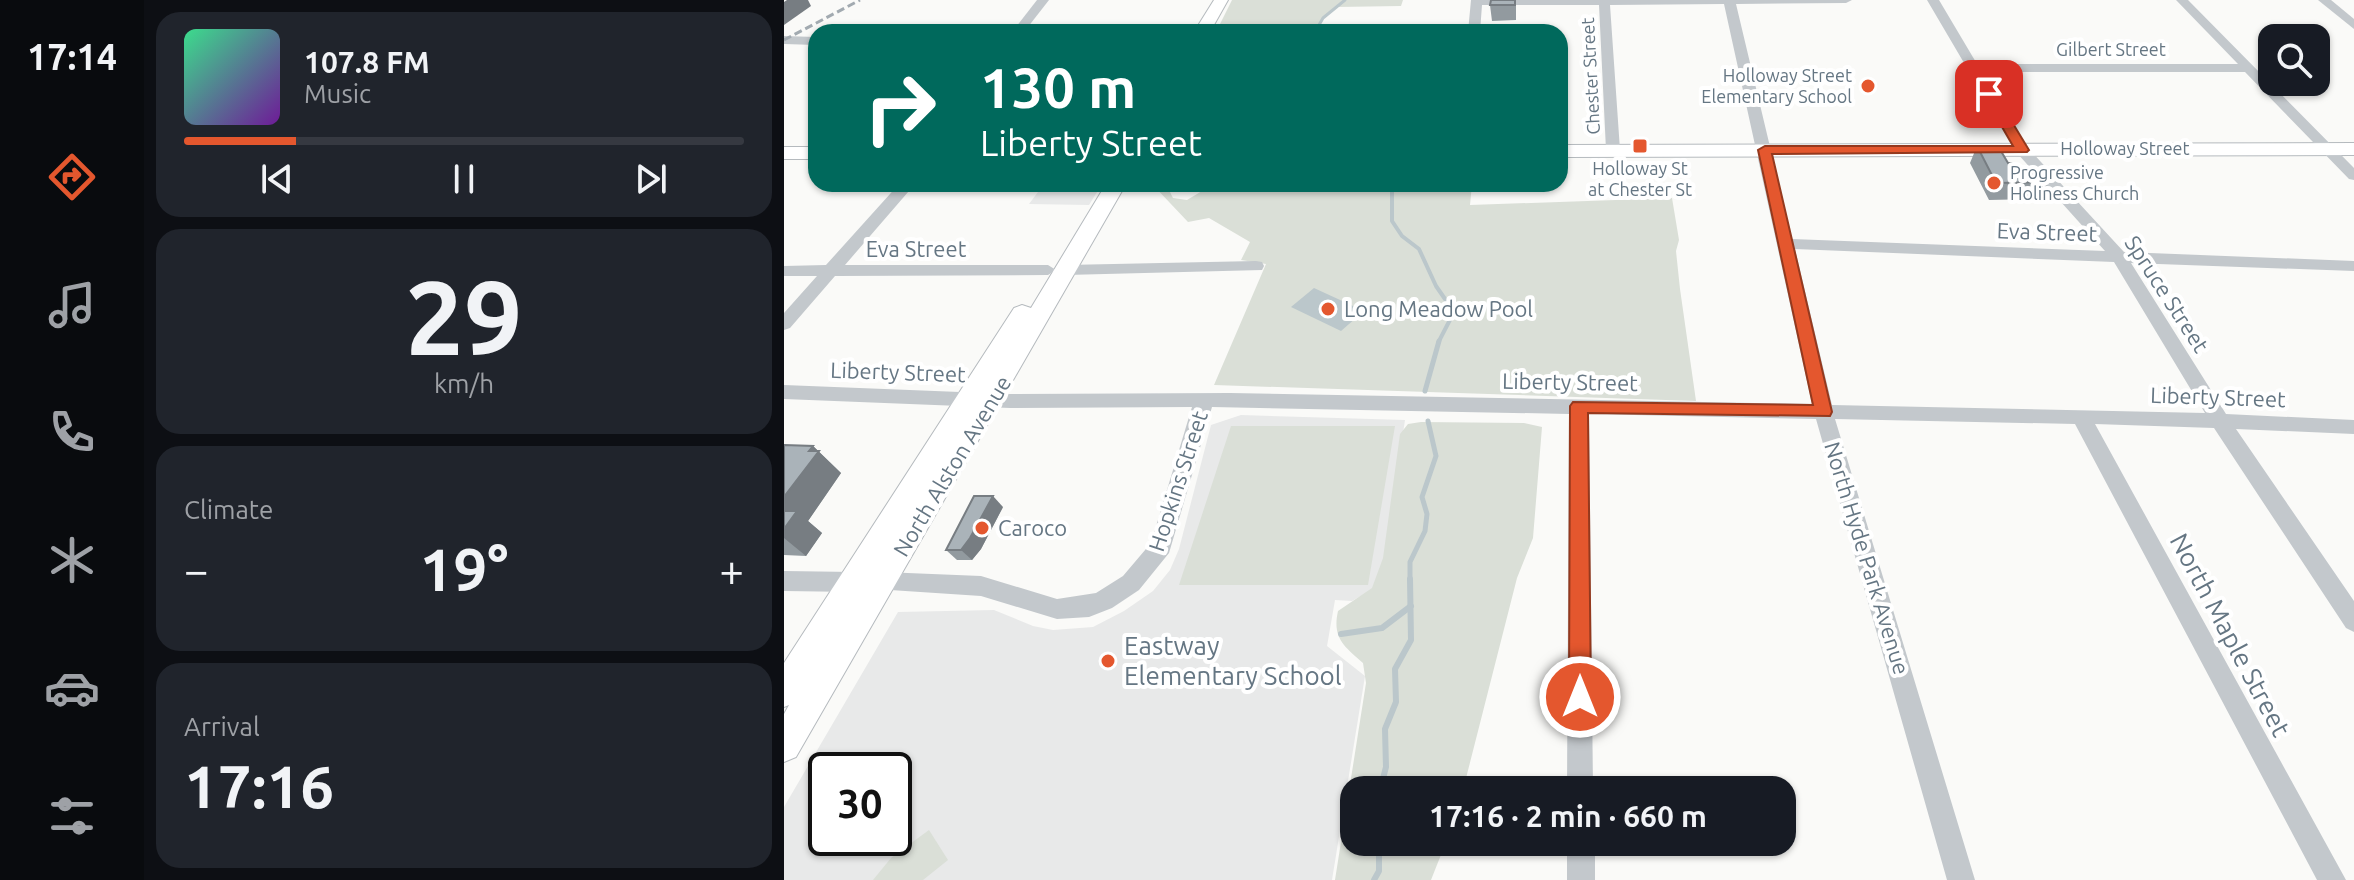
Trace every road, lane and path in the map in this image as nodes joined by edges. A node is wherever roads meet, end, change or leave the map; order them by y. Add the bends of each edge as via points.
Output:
1 (1043, 0) edge
2 (1221, 0) edge
3 (1604, 0) edge
4 (1729, 0) edge
5 (1846, 0) edge
6 (1933, 0) edge
7 (2182, 0) edge
8 (2324, 0) edge
9 (1477, 1) edge
10 (1024, 24) edge
11 (1207, 24) edge
12 (1475, 24) edge
13 (2354, 25) edge
14 (784, 40) edge
15 (808, 41) edge
16 (1974, 68) junction
17 (2248, 68) junction
18 (2328, 149) junction
19 (2354, 149) edge
20 (1613, 150) junction
21 (1765, 150) junction
22 (2022, 150) junction
23 (1568, 151) edge
24 (784, 153) edge
25 (808, 153) edge
26 (2354, 176) edge
27 (900, 192) edge
28 (1098, 192) edge
29 (1111, 192) edge
30 (1785, 244) junction
31 (2119, 257) junction
32 (1256, 266) dead end
33 (2354, 266) edge
34 (1057, 270) junction
35 (784, 271) edge
36 (830, 271) junction
37 (784, 324) edge
38 (784, 392) edge
39 (979, 400) junction
40 (1204, 400) junction
41 (1579, 406) junction
42 (1823, 412) junction
43 (2081, 417) junction
44 (2219, 420) junction
45 (2354, 427) edge
46 (784, 581) edge
47 (854, 582) junction
48 (883, 582) junction
49 (2354, 621) edge
50 (784, 692) edge
51 (784, 745) edge
52 (1580, 776) edge
53 (1581, 856) edge
54 (1581, 880) edge
55 (1961, 880) edge
56 (2332, 880) edge

1 - 10 street
2 - 11 main road
3 - 4 street
3 - 9 street
3 - 20 street, Chester Street
4 - 5 street
4 - 21 street, North Hyde Park Avenue
6 - 16 street, Spruce Street
7 - 17 street
8 - 13 street
9 - 12 street
14 - 15 street
16 - 17 street, Gilbert Street
16 - 22 street, Spruce Street
17 - 18 street
18 - 19 main road, Holloway Street
18 - 22 main road, Holloway Street
18 - 26 street
20 - 21 main road, Holloway Street
20 - 23 main road, Holloway Street
21 - 22 main road, Holloway Street
21 - 30 street, North Hyde Park Avenue
22 - 31 street, Spruce Street
24 - 25 main road
27 - 36 street
28 - 34 main road, North Alston Avenue
29 - 34 main road, North Alston Avenue
30 - 31 street, Eva Street
30 - 42 street, North Hyde Park Avenue
31 - 33 street, Eva Street
31 - 44 street, Spruce Street
32 - 34 street, Eva Street
34 - 36 street, Eva Street
34 - 39 main road, North Alston Avenue
35 - 36 street, Eva Street
36 - 37 street
38 - 39 street, Liberty Street
39 - 40 street, Liberty Street
39 - 47 main road, North Alston Avenue
39 - 48 main road, North Alston Avenue
40 - 41 street, Liberty Street
40 - 48 street, Hopkins Street via 1161,546 1138,577 1108,598 1056,609 980,586
41 - 42 street, Liberty Street
41 - 52 street
42 - 43 street, Liberty Street
42 - 55 street, North Hyde Park Avenue
43 - 44 street, Liberty Street
43 - 56 street, North Maple Street
44 - 45 street, Liberty Street
44 - 49 street, Spruce Street
46 - 47 street
47 - 50 main road, North Alston Avenue
48 - 51 main road, North Alston Avenue
53 - 54 street

